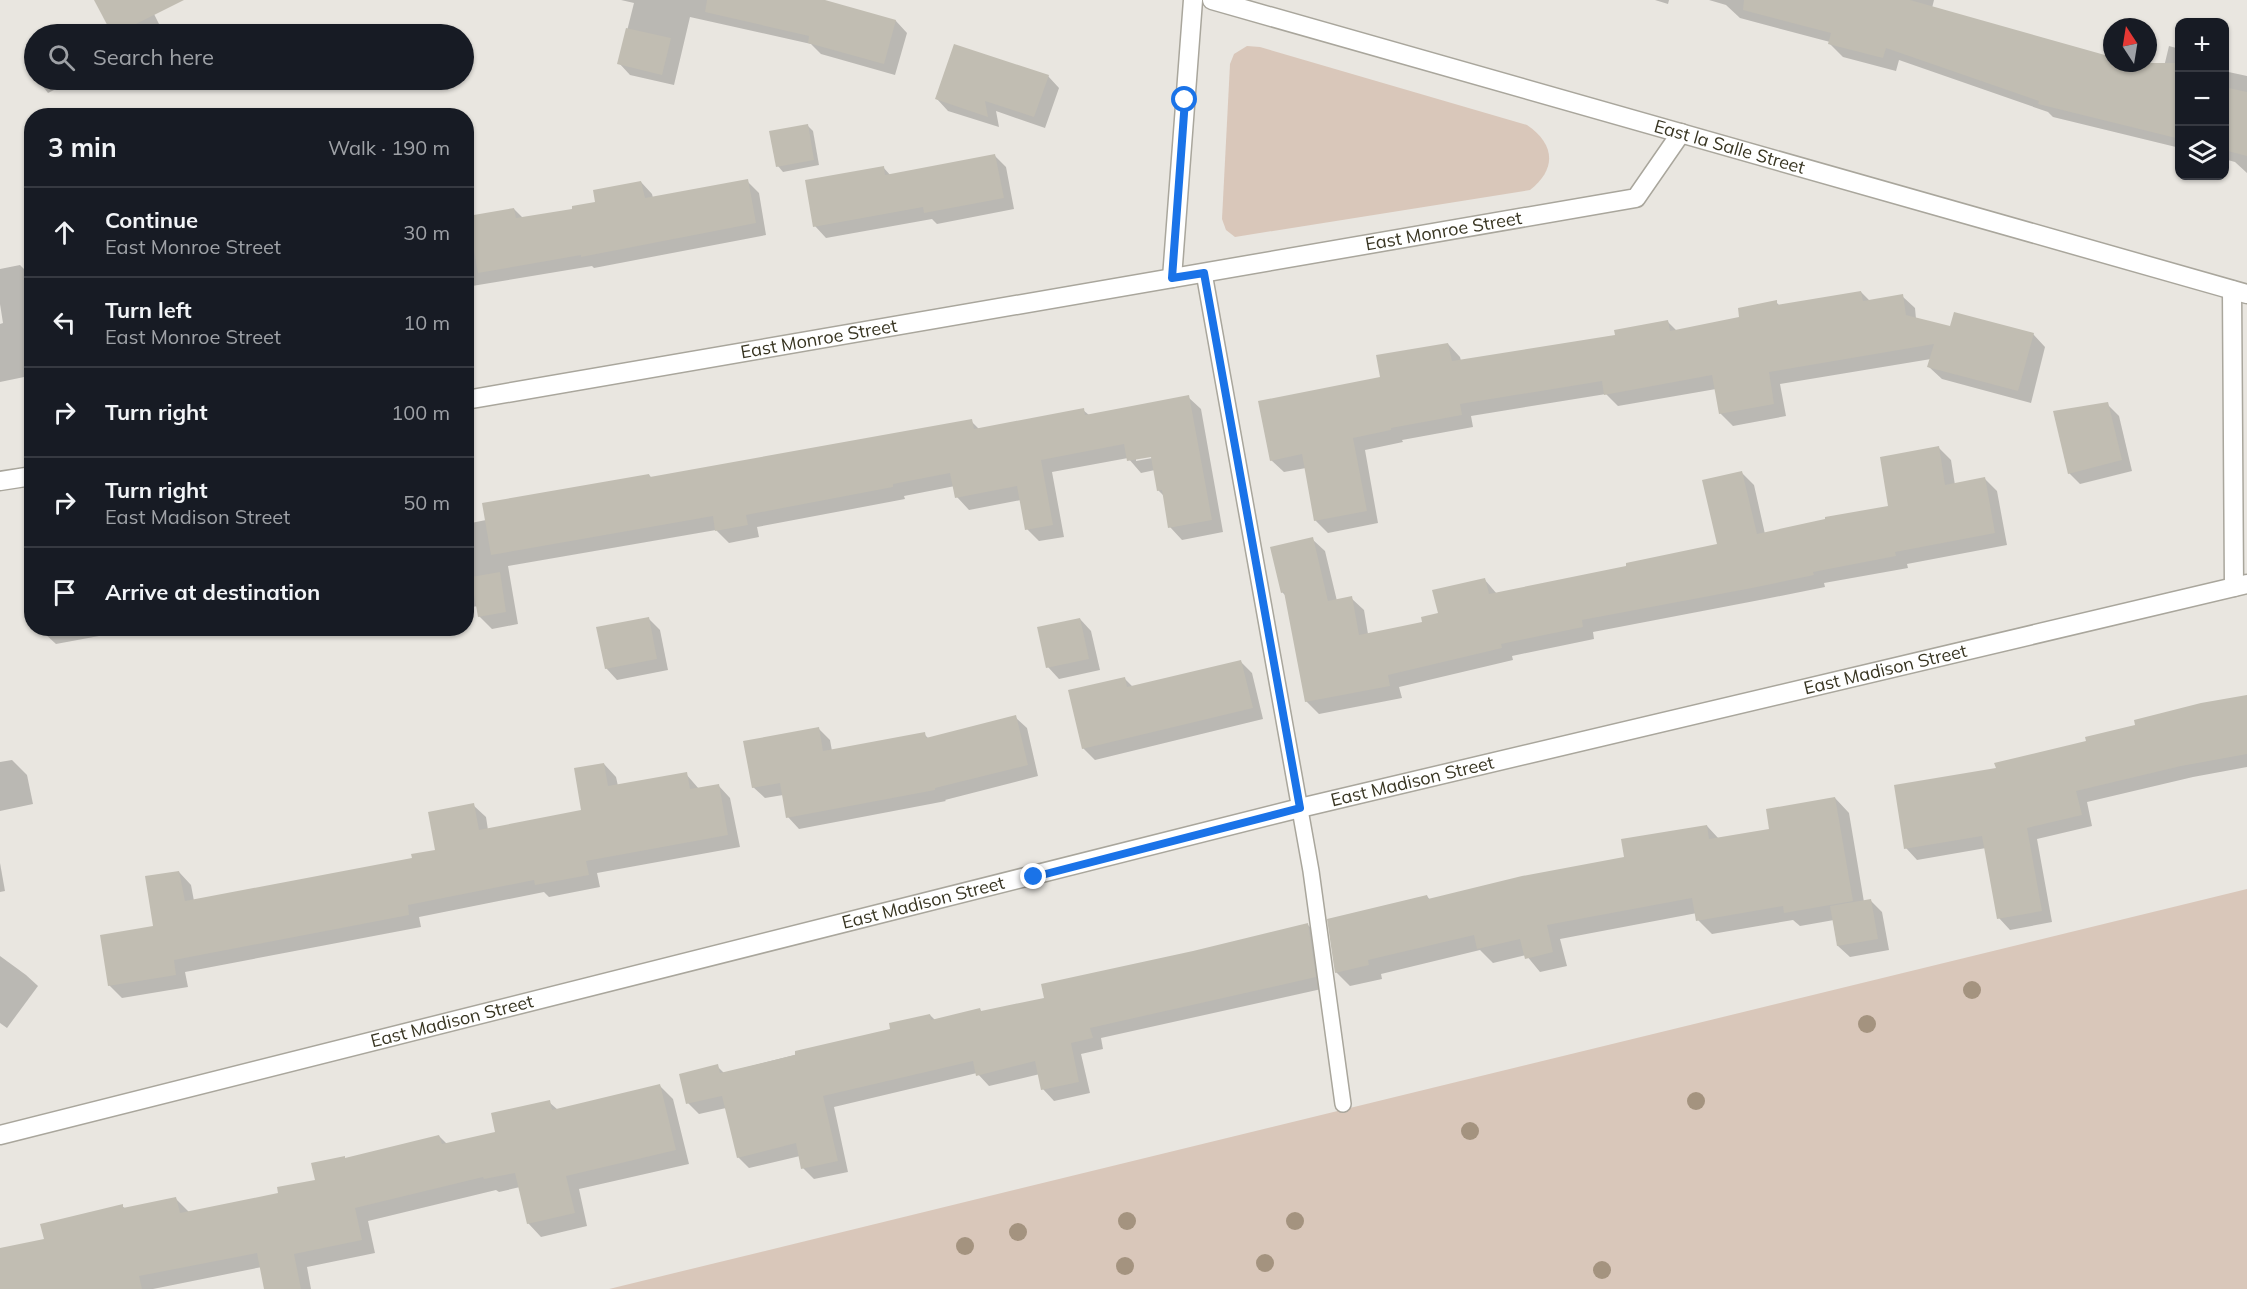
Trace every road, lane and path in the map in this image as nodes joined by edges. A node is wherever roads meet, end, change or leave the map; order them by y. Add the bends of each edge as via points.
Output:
1 (1193, 0) edge
2 (1212, 0) edge
3 (1681, 133) junction
4 (1204, 273) junction
5 (1172, 278) junction
6 (2240, 292) edge
7 (474, 399) edge
8 (24, 477) edge
9 (0, 481) edge
10 (2240, 585) edge
11 (1300, 808) junction
12 (1343, 1104) dead end
13 (0, 1135) edge

1 - 5 street
2 - 3 street, East la Salle Street
3 - 4 street, East Monroe Street via 1636,198
3 - 6 street, East la Salle Street
4 - 5 street, East Monroe Street
4 - 11 lane
5 - 7 street, East Monroe Street
6 - 10 street, East Madison Street
8 - 9 street
10 - 11 street, East Madison Street
11 - 12 lane
11 - 13 street, East Madison Street

